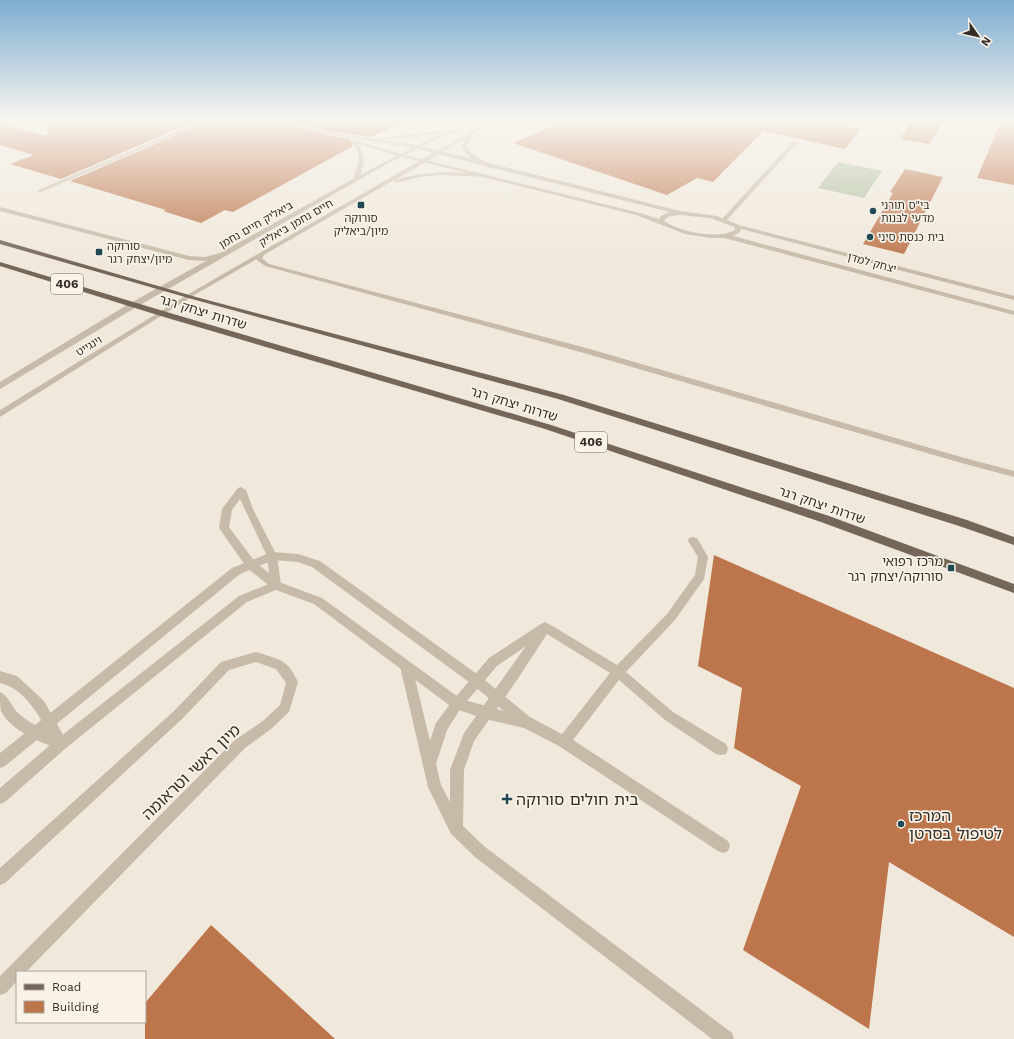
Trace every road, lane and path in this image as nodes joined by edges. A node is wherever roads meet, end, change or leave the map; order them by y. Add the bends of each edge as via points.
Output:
1 (96, 167) edge
2 (360, 167) edge
3 (378, 167) edge
4 (411, 167) edge
5 (449, 167) edge
6 (771, 167) edge
7 (499, 168) edge
8 (485, 176) junction
9 (355, 180) junction
10 (377, 187) junction
11 (39, 191) dead end
12 (0, 209) edge
13 (680, 213) junction
14 (724, 220) junction
15 (661, 222) junction
16 (737, 226) junction
17 (724, 236) junction
18 (0, 242) edge
19 (224, 254) junction
20 (262, 254) junction
21 (0, 264) edge
22 (164, 288) junction
23 (189, 297) junction
24 (1014, 298) edge
25 (134, 305) junction
26 (1014, 313) edge
27 (162, 314) junction
28 (0, 386) edge
29 (0, 414) edge
30 (1014, 474) edge
31 (693, 541) dead end
32 (1014, 541) edge
33 (272, 556) junction
34 (251, 565) junction
35 (276, 585) junction
36 (1014, 589) edge
37 (545, 626) junction
38 (406, 666) junction
39 (618, 672) junction
40 (0, 677) edge
41 (477, 681) junction
42 (498, 697) junction
43 (0, 698) edge
44 (457, 704) junction
45 (485, 713) junction
46 (49, 722) junction
47 (526, 722) junction
48 (36, 733) junction
49 (564, 742) junction
50 (61, 744) junction
51 (721, 749) dead end
52 (0, 761) edge
53 (429, 764) junction
54 (0, 797) edge
55 (456, 829) junction
56 (723, 846) dead end
57 (0, 878) edge
58 (0, 987) edge
59 (726, 1039) edge

1 - 11 street
2 - 9 street
3 - 9 street, ביאליק חיים נחמן
4 - 10 street, חיים נחמן ביאליק
5 - 8 street
6 - 14 street
7 - 13 street
8 - 10 street via 436,173 408,177
8 - 15 street
9 - 19 street, ביאליק חיים נחמן
10 - 20 street, חיים נחמן ביאליק
12 - 19 street via 189,258 205,259
13 - 14 street, יצחק למדן via 706,215
13 - 15 street via 669,214 663,217
14 - 16 street, יצחק למדן
15 - 17 street, יצחק למדן via 685,232
16 - 17 street via 738,231 735,234
16 - 24 street, יצחק למדן
17 - 26 street, יצחק למדן
18 - 22 main road, שדרות יצחק רגר / 406
19 - 22 street, ביאליק חיים נחמן
20 - 23 street, חיים נחמן ביאליק
20 - 30 street via 258,256 259,260 267,265 587,351
21 - 25 main road, שדרות יצחק רגר / 406
22 - 23 main road, שדרות יצחק רגר / 406
22 - 25 street, וינגייט
23 - 27 street, וינגייט
23 - 32 main road, שדרות יצחק רגר / 406 via 561,397
25 - 27 main road, שדרות יצחק רגר / 406
25 - 28 street, וינגייט
27 - 29 street, וינגייט
27 - 36 main road, שדרות יצחק רגר / 406 via 556,430 825,519
31 - 39 street via 703,557 700,576 671,617
33 - 34 street
33 - 34 street via 241,490 227,509 224,528
33 - 35 street
33 - 41 street via 298,558 316,564
34 - 35 street
34 - 46 street via 236,571
35 - 38 street via 318,601
35 - 50 street via 243,599
37 - 39 street
37 - 41 street via 492,662
37 - 42 street
38 - 44 street
38 - 53 street
39 - 49 street
39 - 51 street via 669,716
40 - 46 street via 13,680 40,705
41 - 42 street
41 - 44 street
42 - 45 street
42 - 47 street
43 - 48 street via 5,708 19,723
44 - 45 street
44 - 53 street via 441,727
45 - 47 street
45 - 55 street via 469,737 458,770
46 - 48 street
46 - 50 street
47 - 49 street
48 - 50 street
48 - 52 street
49 - 56 street
50 - 54 street
53 - 55 street via 435,787
55 - 59 street via 480,852
57 - 58 street, מיון ראשי וטראומה via 178,715 225,666 256,657 280,665 292,682 285,708 267,725 240,744

